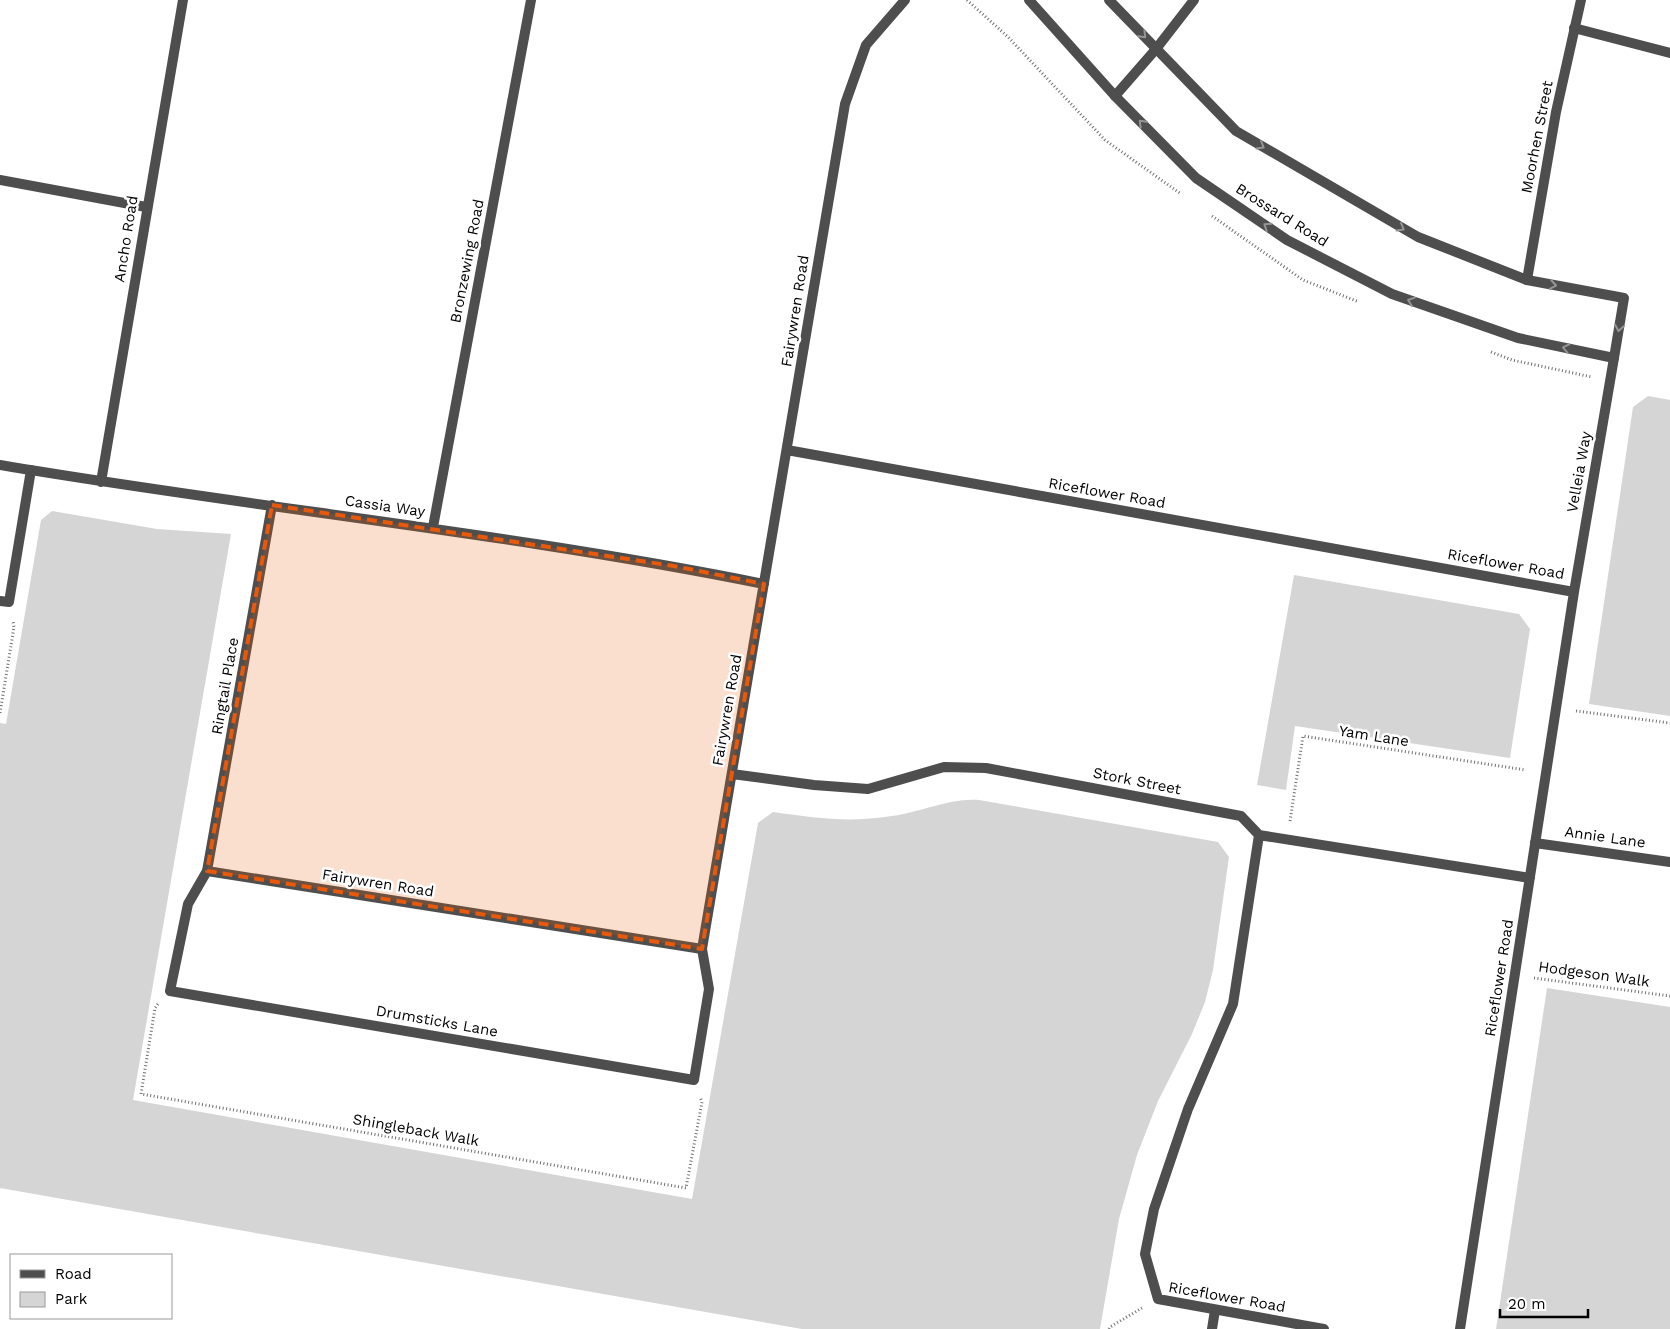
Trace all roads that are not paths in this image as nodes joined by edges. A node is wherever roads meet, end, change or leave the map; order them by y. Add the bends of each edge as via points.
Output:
1 (183, 0) edge
2 (531, 0) edge
3 (905, 0) edge
4 (1029, 0) edge
5 (1109, 0) edge
6 (1194, 0) edge
7 (1581, 0) edge
8 (1574, 28) junction
9 (1156, 49) junction
10 (1670, 52) edge
11 (1115, 96) junction
12 (0, 180) edge
13 (146, 207) junction
14 (1527, 280) junction
15 (1614, 358) junction
16 (787, 450) junction
17 (0, 465) edge
18 (31, 470) junction
19 (101, 482) junction
20 (272, 505) junction
21 (433, 527) junction
22 (764, 584) junction
23 (1574, 592) junction
24 (4, 602) edge
25 (732, 774) junction
26 (1259, 835) junction
27 (1535, 843) junction
28 (1670, 862) edge
29 (207, 871) junction
30 (1530, 878) junction
31 (702, 949) junction
32 (1215, 1310) junction
33 (1212, 1329) edge
34 (1324, 1329) edge
35 (1460, 1329) edge

1 - 13 street, Ancho Road
2 - 21 street, Bronzewing Road
3 - 16 street, Fairywren Road via 866,44 844,104
4 - 11 street, Brossard Road
5 -> 9 street
6 - 9 street
7 - 8 street, Moorhen Street
8 - 10 street
8 - 14 street, Moorhen Street
9 - 11 street
9 -> 14 street via 1236,132 1418,237
15 -> 11 street, Brossard Road via 1518,338 1392,294 1287,240 1196,178
12 - 13 street
13 - 19 street, Ancho Road
14 -> 15 street, Velleia Way via 1624,298
15 - 23 street, Velleia Way
16 - 22 street, Fairywren Road
16 - 23 street, Riceflower Road
17 - 18 street, Cassia Way
18 - 19 street, Cassia Way
18 - 24 street
19 - 20 street, Cassia Way
20 - 21 street, Cassia Way
20 - 29 street, Ringtail Place
21 - 22 street, Cassia Way
22 - 25 street, Fairywren Road
23 - 27 street, Riceflower Road
25 - 26 street, Stork Street via 868,789 944,767 986,768 1241,816
25 - 31 street, Fairywren Road
26 - 30 street
26 - 32 street, Riceflower Road via 1233,1004 1188,1109 1154,1208 1146,1254 1158,1300
27 - 28 street, Annie Lane
27 - 30 street, Riceflower Road
29 - 31 street, Fairywren Road
29 - 31 street, Drumsticks Lane via 188,904 170,991 694,1080 709,990
30 - 35 street, Riceflower Road
32 - 33 street
32 - 34 street, Riceflower Road

